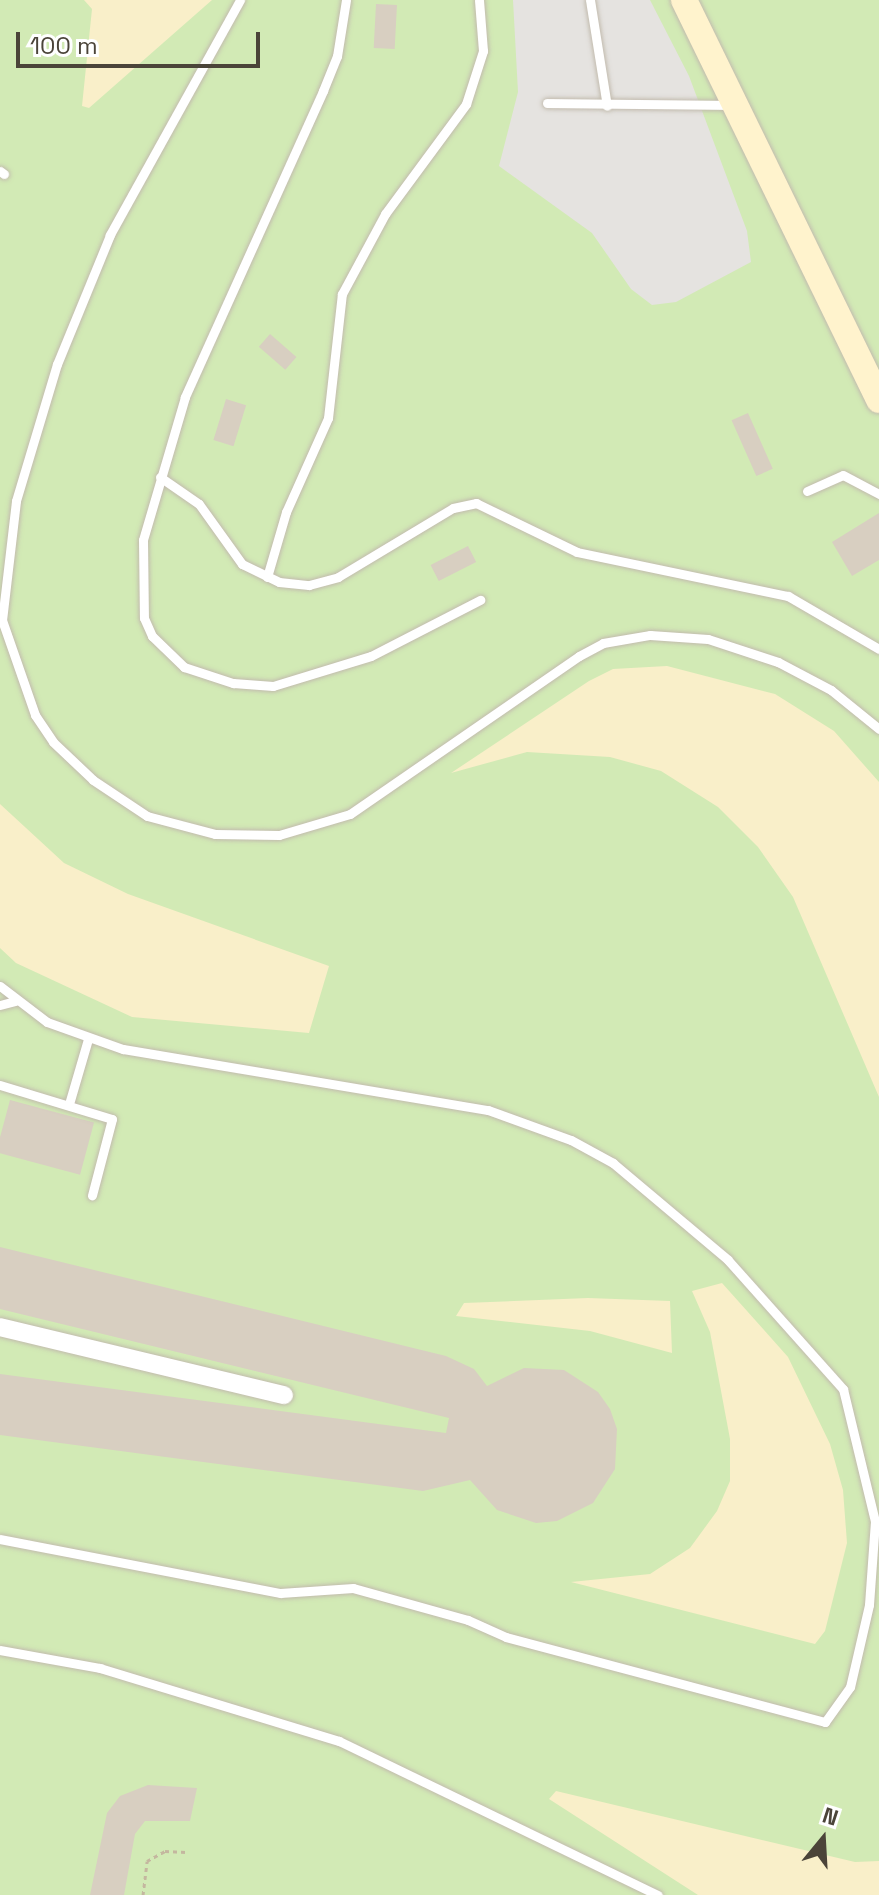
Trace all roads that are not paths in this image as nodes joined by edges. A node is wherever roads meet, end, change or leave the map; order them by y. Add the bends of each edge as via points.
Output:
1 (240, 0) edge
2 (346, 0) edge
3 (479, 0) edge
4 (590, 0) edge
5 (684, 0) edge
6 (547, 103) dead end
7 (738, 104) junction
8 (607, 106) junction
9 (879, 400) edge
10 (160, 477) junction
11 (807, 491) dead end
12 (879, 494) edge
13 (267, 577) junction
14 (480, 600) dead end
15 (879, 649) edge
16 (879, 729) edge
17 (0, 986) edge
18 (15, 1001) junction
19 (0, 1005) edge
20 (88, 1039) junction
21 (0, 1085) edge
22 (69, 1104) junction
23 (92, 1195) dead end
24 (0, 1327) edge
25 (284, 1395) dead end
26 (0, 1539) edge
27 (0, 1650) edge
28 (658, 1895) edge

1 - 16 lane via 110,235 57,364 16,501 2,620 35,715 53,742 93,780 147,816 215,834 279,835 350,814 603,643 650,635 708,639 778,662 831,690
2 - 10 lane via 337,56 185,397
3 - 13 lane via 483,51 466,104 385,214 342,294 328,418 286,512
4 - 8 lane
5 - 7 street
6 - 8 lane
7 - 8 lane
7 - 9 street
10 - 13 lane via 199,504 233,556
10 - 14 lane via 143,540 144,618 166,652 210,678 254,686 293,682 371,656
11 - 12 lane via 843,475
13 - 15 lane via 321,584 453,508 476,503 501,509 577,552 788,596
17 - 18 lane
18 - 19 lane
18 - 20 lane
20 - 22 lane
20 - 26 lane via 175,1060 345,1082 488,1110 613,1163 728,1260 843,1389 875,1521 869,1605 850,1687 825,1722 506,1637 468,1620 353,1588 280,1593
21 - 22 lane
22 - 23 lane via 112,1119
24 - 25 street
27 - 28 lane via 129,1676 339,1741

